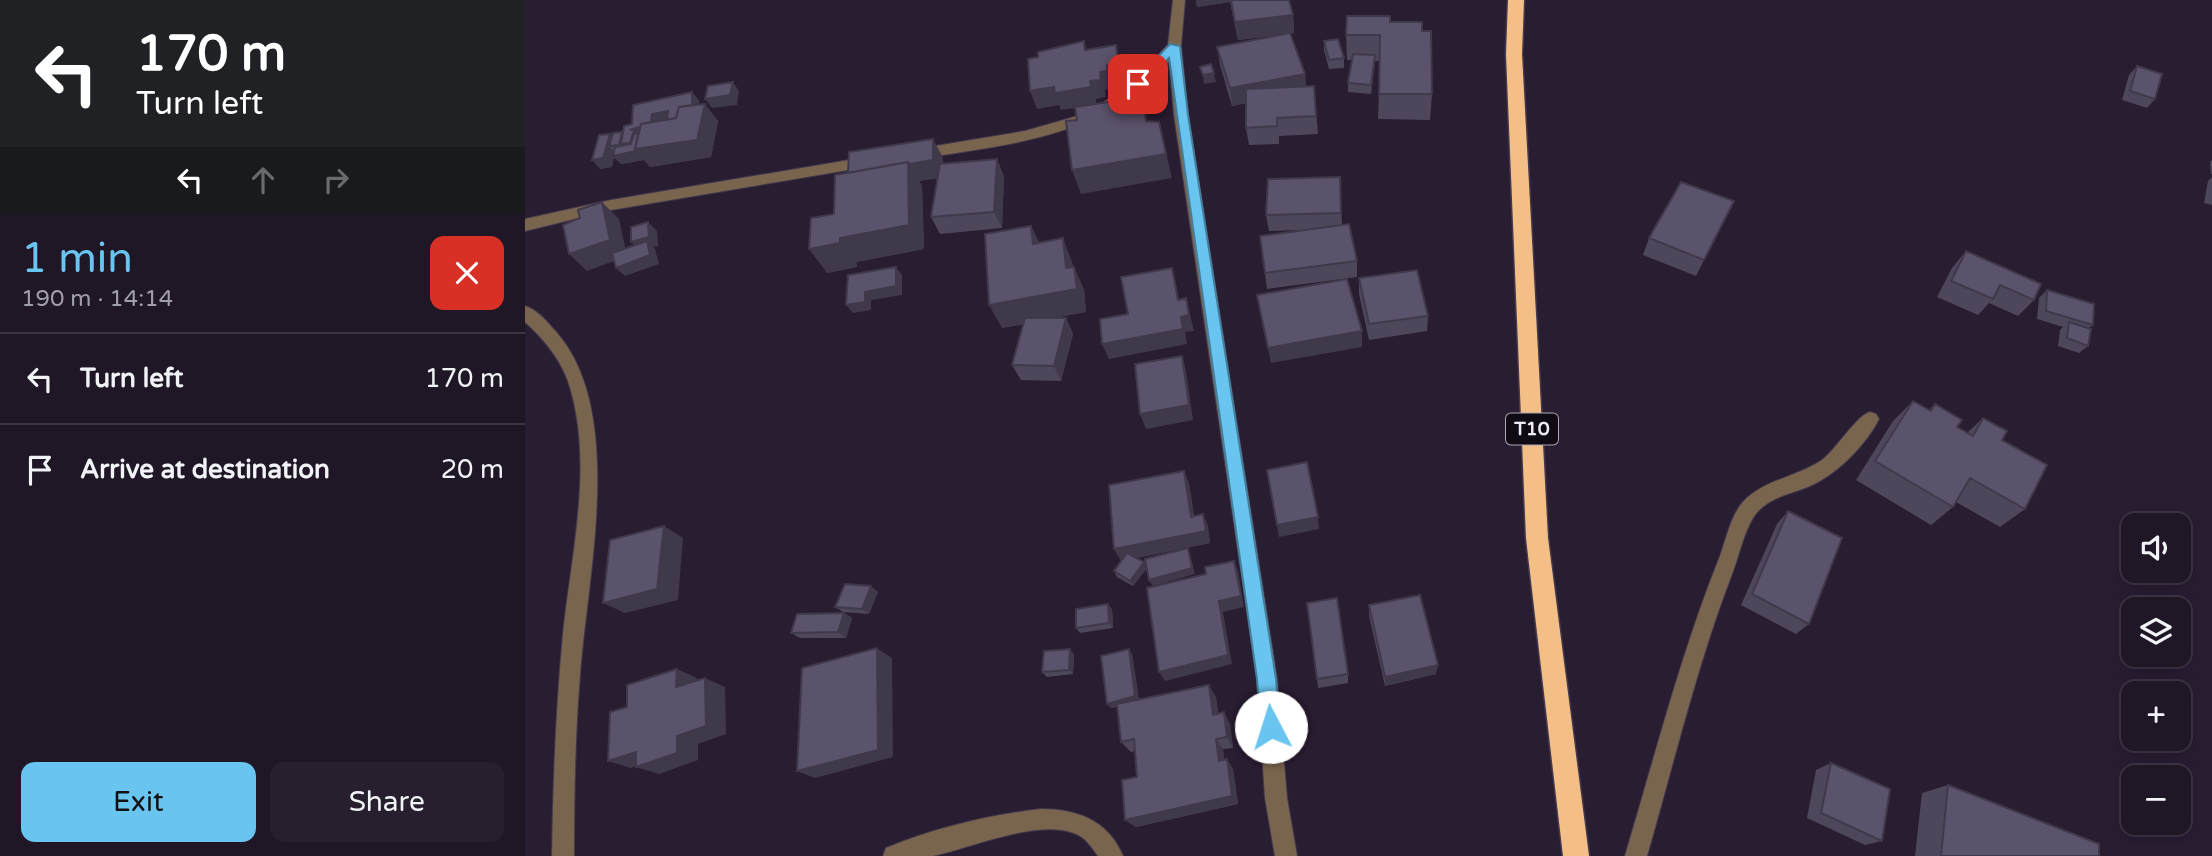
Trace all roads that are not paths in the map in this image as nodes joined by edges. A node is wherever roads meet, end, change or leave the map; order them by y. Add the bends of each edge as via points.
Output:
1 (1179, 0) edge
2 (1516, 0) edge
3 (1174, 46) junction
4 (525, 225) edge
5 (525, 312) edge
6 (1870, 419) dead end
7 (563, 856) edge
8 (894, 856) edge
9 (1111, 856) edge
10 (1286, 856) edge
11 (1576, 856) edge
12 (1636, 856) edge

1 - 3 street
2 - 11 highway, T10 via 1515,67 1537,538
3 - 4 street via 1122,97 1079,119 1021,135 611,205
3 - 10 street via 1267,679 1276,798
5 - 7 street via 551,335 570,362 583,405 584,526 563,754
6 - 12 street via 1830,464 1809,478 1762,496 1747,510 1709,608
8 - 9 street via 1034,819 1063,818 1086,826

